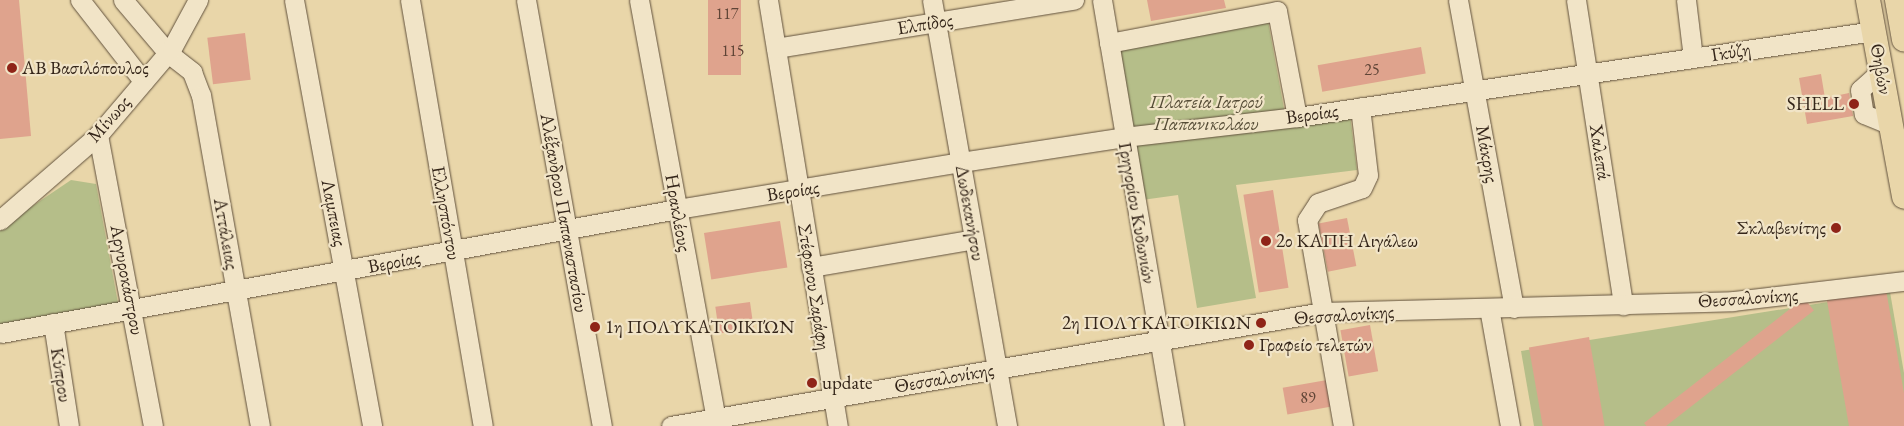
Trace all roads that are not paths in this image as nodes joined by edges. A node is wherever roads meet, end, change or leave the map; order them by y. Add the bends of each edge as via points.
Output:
1 (80, 0) edge
2 (123, 0) edge
3 (198, 0) edge
4 (294, 0) edge
5 (410, 0) edge
6 (526, 0) edge
7 (639, 0) edge
8 (768, 0) edge
9 (932, 0) edge
10 (1074, 0) edge
11 (1102, 0) edge
12 (1458, 0) edge
13 (1576, 0) edge
14 (1686, 0) edge
15 (1868, 0) edge
16 (1897, 0) edge
17 (936, 22) junction
18 (1874, 31) junction
19 (1904, 40) edge
20 (1109, 43) junction
21 (776, 48) junction
22 (168, 53) junction
23 (1693, 58) junction
24 (1588, 74) junction
25 (143, 80) junction
26 (1476, 89) junction
27 (1360, 107) junction
28 (1297, 117) junction
29 (98, 135) junction
30 (1124, 136) junction
31 (961, 162) junction
32 (798, 190) junction
33 (1904, 197) edge
34 (677, 209) junction
35 (1, 218) edge
36 (567, 229) junction
37 (974, 238) junction
38 (453, 251) junction
39 (811, 267) junction
40 (345, 272) junction
41 (1904, 281) edge
42 (237, 291) junction
43 (1623, 305) junction
44 (1489, 308) junction
45 (1514, 308) junction
46 (133, 310) junction
47 (1322, 312) junction
48 (53, 323) junction
49 (2, 332) dead end
50 (1158, 341) junction
51 (997, 369) junction
52 (833, 398) junction
53 (716, 422) edge
54 (69, 426) edge
55 (154, 426) edge
56 (260, 426) edge
57 (372, 426) edge
58 (483, 426) edge
59 (602, 426) edge
60 (671, 426) edge
61 (838, 426) edge
62 (1007, 426) edge
63 (1174, 426) edge
64 (1343, 426) edge
65 (1510, 426) edge

1 - 25 street
2 - 22 street, Αττάλειας
3 - 22 street, Μίνωος
4 - 40 street, Λαμπειας
5 - 38 street, Ελλησπόντου
6 - 36 street, Αλέξανδρου Παπαναστασίου
7 - 34 street, Ηρακλέους
8 - 21 street, Στέφανου Σαράφη
9 - 17 street, Δωδεκανήσου
10 - 17 street, Ελπίδος
11 - 20 street, Γρηγορίου Κυδωνιών
12 - 26 street, Μάκρης
13 - 24 street, Χαλεπά
14 - 23 street
15 - 18 main road, Θηβών
16 - 19 main road, Θηβών
17 - 21 street, Ελπίδος
17 - 31 street, Δωδεκανήσου
18 - 23 street, Γκύζη
18 - 33 main road, Θηβών
20 - 28 street via 1277,11
20 - 30 street, Γρηγορίου Κυδωνιών
21 - 32 street, Στέφανου Σαράφη
22 - 25 street, Μίνωος
22 - 42 street, Αττάλειας via 192,72 201,95
23 - 24 street, Γκύζη
24 - 26 street, Βεροίας
24 - 43 street, Χαλεπά
25 - 29 street, Μίνωος
26 - 27 street, Βεροίας
26 - 45 street, Μάκρης
27 - 28 street, Βεροίας
27 - 47 street via 1368,175 1362,188 1318,203 1307,220
28 - 30 street, Βεροίας
29 - 35 street, Μίνωος
29 - 46 street, Αργυροκάστρου
30 - 31 street, Βεροίας
30 - 50 street, Γρηγορίου Κυδωνιών
31 - 32 street, Βεροίας
31 - 37 street, Δωδεκανήσου
32 - 34 street, Βεροίας
32 - 39 street, Στέφανου Σαράφη
34 - 36 street, Βεροίας
34 - 53 street, Ηρακλέους
36 - 38 street, Βεροίας
36 - 59 street, Αλέξανδρου Παπαναστασίου
37 - 39 street
37 - 51 street, Δωδεκανήσου
38 - 40 street, Βεροίας
38 - 58 street, Ελλησπόντου
39 - 52 street, Στέφανου Σαράφη
40 - 42 street, Βεροίας
40 - 57 street, Λαμπειας
41 - 43 street, Θεσσαλονίκης via 1772,298
42 - 46 street, Βεροίας
42 - 56 street, Αττάλειας
43 - 45 street, Θεσσαλονίκης
44 - 45 street, Θεσσαλονίκης
44 - 47 street, Θεσσαλονίκης
44 - 65 street
46 - 48 street, Βεροίας
46 - 55 street, Αργυροκάστρου
47 - 50 street, Θεσσαλονίκης
47 - 64 street
48 - 49 street, Βεροίας
48 - 54 street, Κύπρου
50 - 51 street, Θεσσαλονίκης
50 - 63 street, Γρηγορίου Κυδωνιών
51 - 52 street, Θεσσαλονίκης
51 - 62 street, Δωδεκανήσου
52 - 53 street, Θεσσαλονίκης
52 - 61 street, Στέφανου Σαράφη
53 - 60 street, Θεσσαλονίκης

